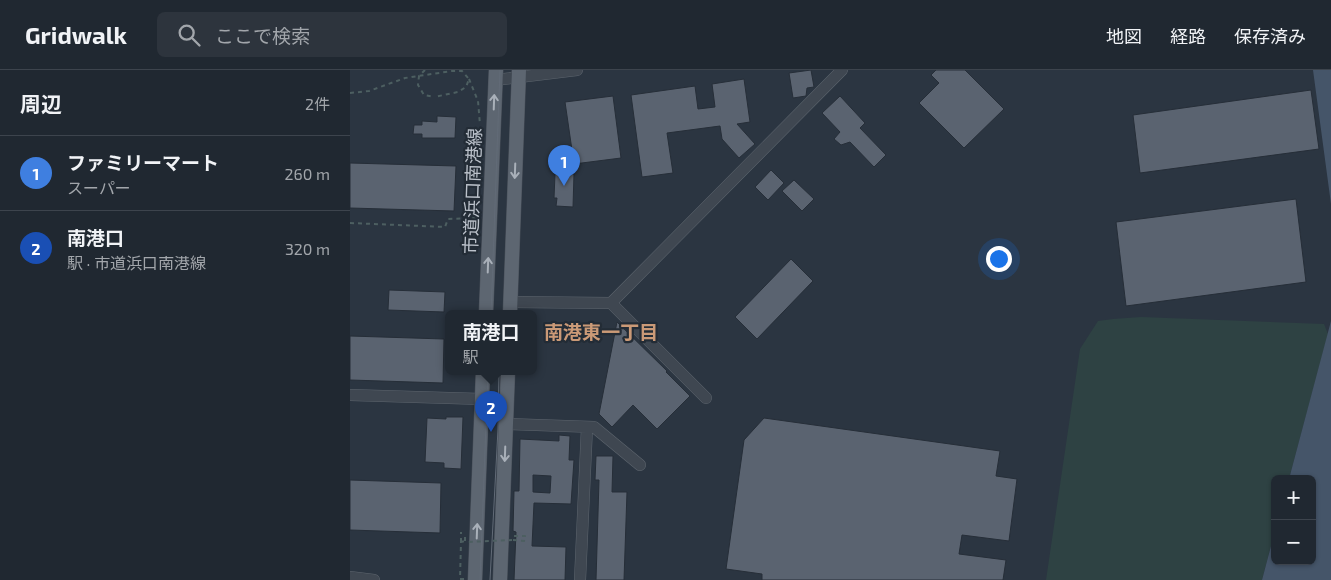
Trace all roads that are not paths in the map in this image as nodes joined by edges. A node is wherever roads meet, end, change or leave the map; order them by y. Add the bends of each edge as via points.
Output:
1 (577, 70) edge
2 (842, 70) edge
3 (519, 74) edge
4 (495, 75) edge
5 (611, 303) junction
6 (510, 307) edge
7 (486, 310) edge
8 (484, 375) edge
9 (508, 375) edge
10 (350, 395) edge
11 (706, 398) dead end
12 (482, 399) junction
13 (507, 424) junction
14 (587, 427) junction
15 (640, 465) dead end
16 (350, 577) edge
17 (374, 580) edge
18 (475, 580) edge
19 (500, 580) edge
20 (580, 580) edge

1 - 3 street
2 - 5 street
3 - 4 street
3 -> 6 main road
7 -> 4 main road, 市道浜口南港線
5 - 6 street
5 - 11 street
8 - 12 main road
9 - 13 main road
10 - 12 street
18 -> 12 main road
13 - 14 street
13 -> 19 main road
14 - 15 street via 594,427
14 - 20 street
16 - 17 street

